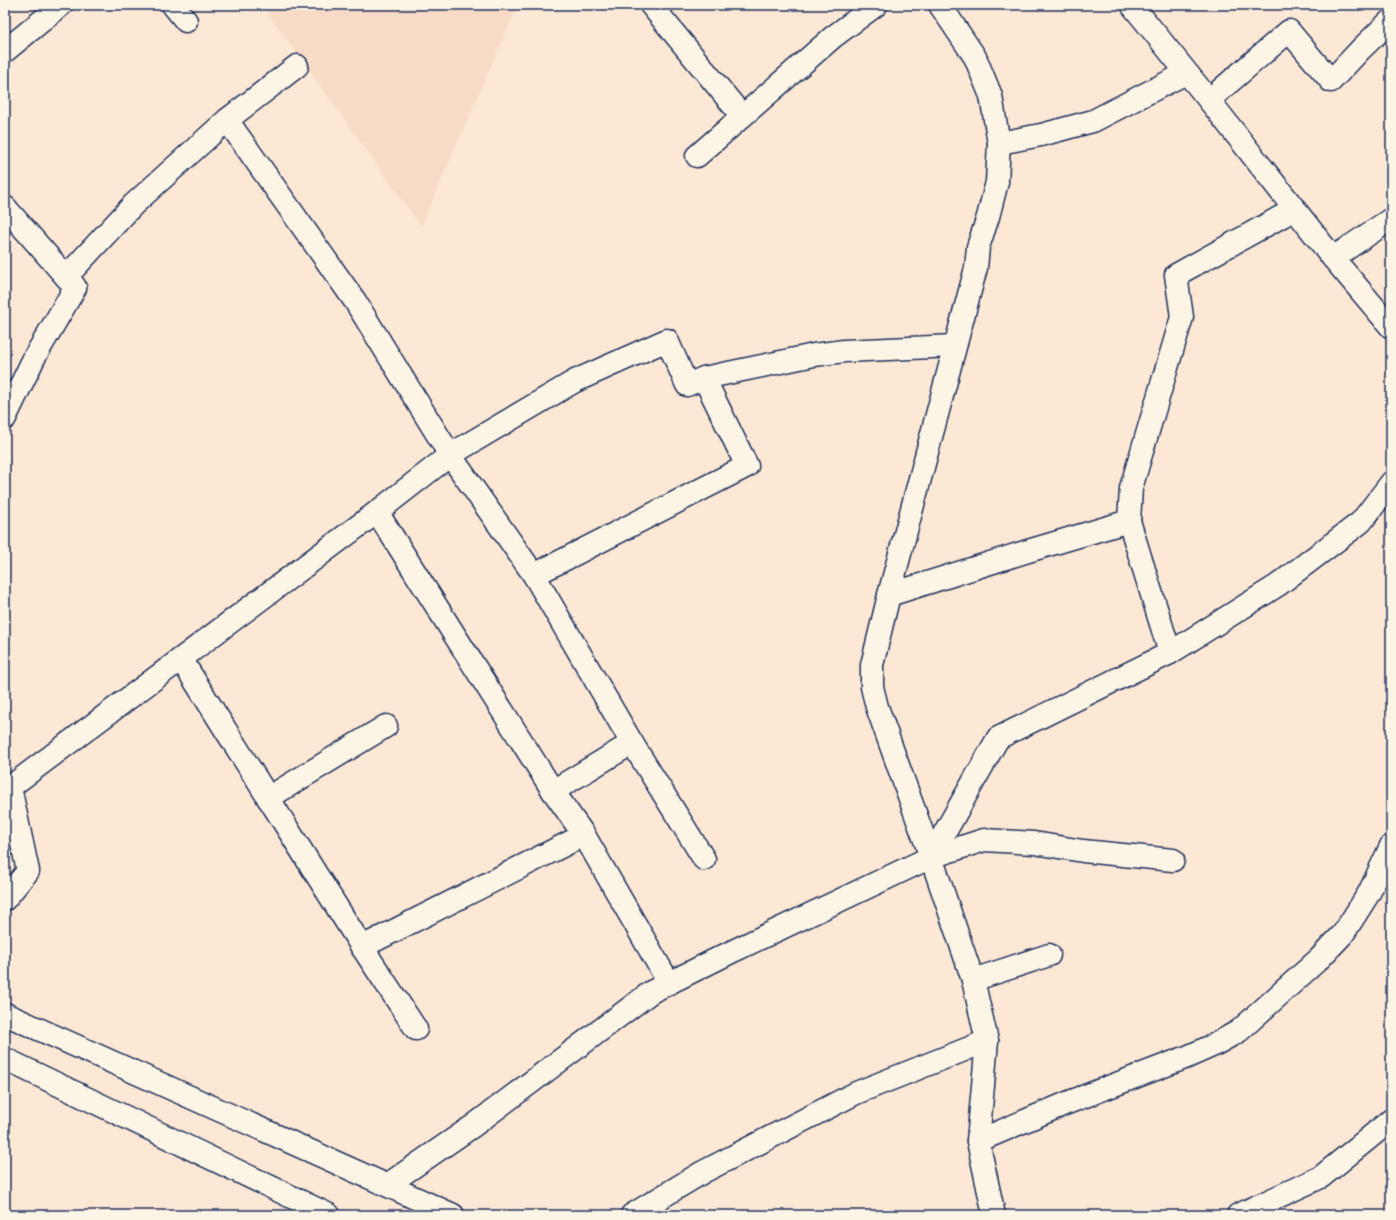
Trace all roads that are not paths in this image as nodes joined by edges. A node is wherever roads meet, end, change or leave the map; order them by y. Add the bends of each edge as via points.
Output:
1 (61, 5) edge
2 (651, 5) edge
3 (876, 5) edge
4 (940, 5) edge
5 (1132, 5) edge
6 (1391, 20) edge
7 (5, 51) edge
8 (296, 66) dead end
9 (1186, 73) junction
10 (1209, 100) junction
11 (742, 116) junction
12 (227, 120) junction
13 (999, 143) junction
14 (697, 156) dead end
15 (5, 207) edge
16 (1295, 209) junction
17 (1391, 219) edge
18 (1333, 258) junction
19 (76, 288) junction
20 (1391, 327) edge
21 (954, 346) junction
22 (704, 378) junction
23 (5, 418) edge
24 (450, 455) junction
25 (1391, 483) edge
26 (377, 512) junction
27 (1129, 522) junction
28 (534, 575) junction
29 (889, 595) junction
30 (1170, 653) junction
31 (181, 659) junction
32 (386, 726) dead end
33 (632, 743) junction
34 (553, 792) junction
35 (268, 798) junction
36 (584, 835) junction
37 (1391, 846) edge
38 (931, 857) junction
39 (704, 859) dead end
40 (1173, 860) dead end
41 (5, 899) edge
42 (362, 947) junction
43 (1049, 955) dead end
44 (973, 980) junction
45 (668, 983) junction
46 (5, 1014) edge
47 (416, 1029) dead end
48 (987, 1040) junction
49 (5, 1059) edge
50 (1391, 1120) edge
51 (978, 1141) junction
52 (387, 1185) junction
53 (329, 1215) edge
54 (453, 1215) edge
55 (632, 1215) edge
56 (994, 1215) edge
57 (1238, 1215) edge

1 - 7 street
2 - 11 street
3 - 11 street via 833,37
4 - 13 street via 975,57 991,96
5 - 9 street
6 - 10 street via 1331,81 1289,31
8 - 12 street
9 - 10 street
9 - 13 street via 1093,121
10 - 16 street
11 - 14 street
12 - 19 street via 132,205 67,276
12 - 24 street via 355,302
13 - 21 street via 996,182
15 - 19 street
16 - 18 street
16 - 27 street via 1176,275 1182,317 1131,488
17 - 18 street
18 - 20 street
19 - 23 street via 34,358
21 - 22 street via 814,354
21 - 29 street
22 - 24 street via 687,385 668,340 575,381
22 - 28 street via 747,466
24 - 26 street
24 - 28 street
25 - 30 street via 1361,522 1308,563 1278,585
26 - 31 street
26 - 34 street
27 - 29 street
27 - 30 street
28 - 33 street
29 - 38 street via 872,665 872,687
30 - 38 street via 998,738
31 - 35 street
31 - 41 street via 10,787 28,871
32 - 35 street
33 - 34 street
33 - 39 street
34 - 36 street
35 - 42 street
36 - 42 street
36 - 45 street
37 - 51 street via 1369,893 1343,934 1239,1031 1187,1057 1067,1103
38 - 40 street via 984,840 1034,843
38 - 44 street
38 - 45 street
42 - 47 street
43 - 44 street
44 - 48 street
45 - 52 street via 651,992 473,1126
46 - 52 street
48 - 51 street
48 - 55 street via 856,1093 703,1172
49 - 53 street
50 - 57 street via 1321,1177
51 - 56 street
52 - 54 street

